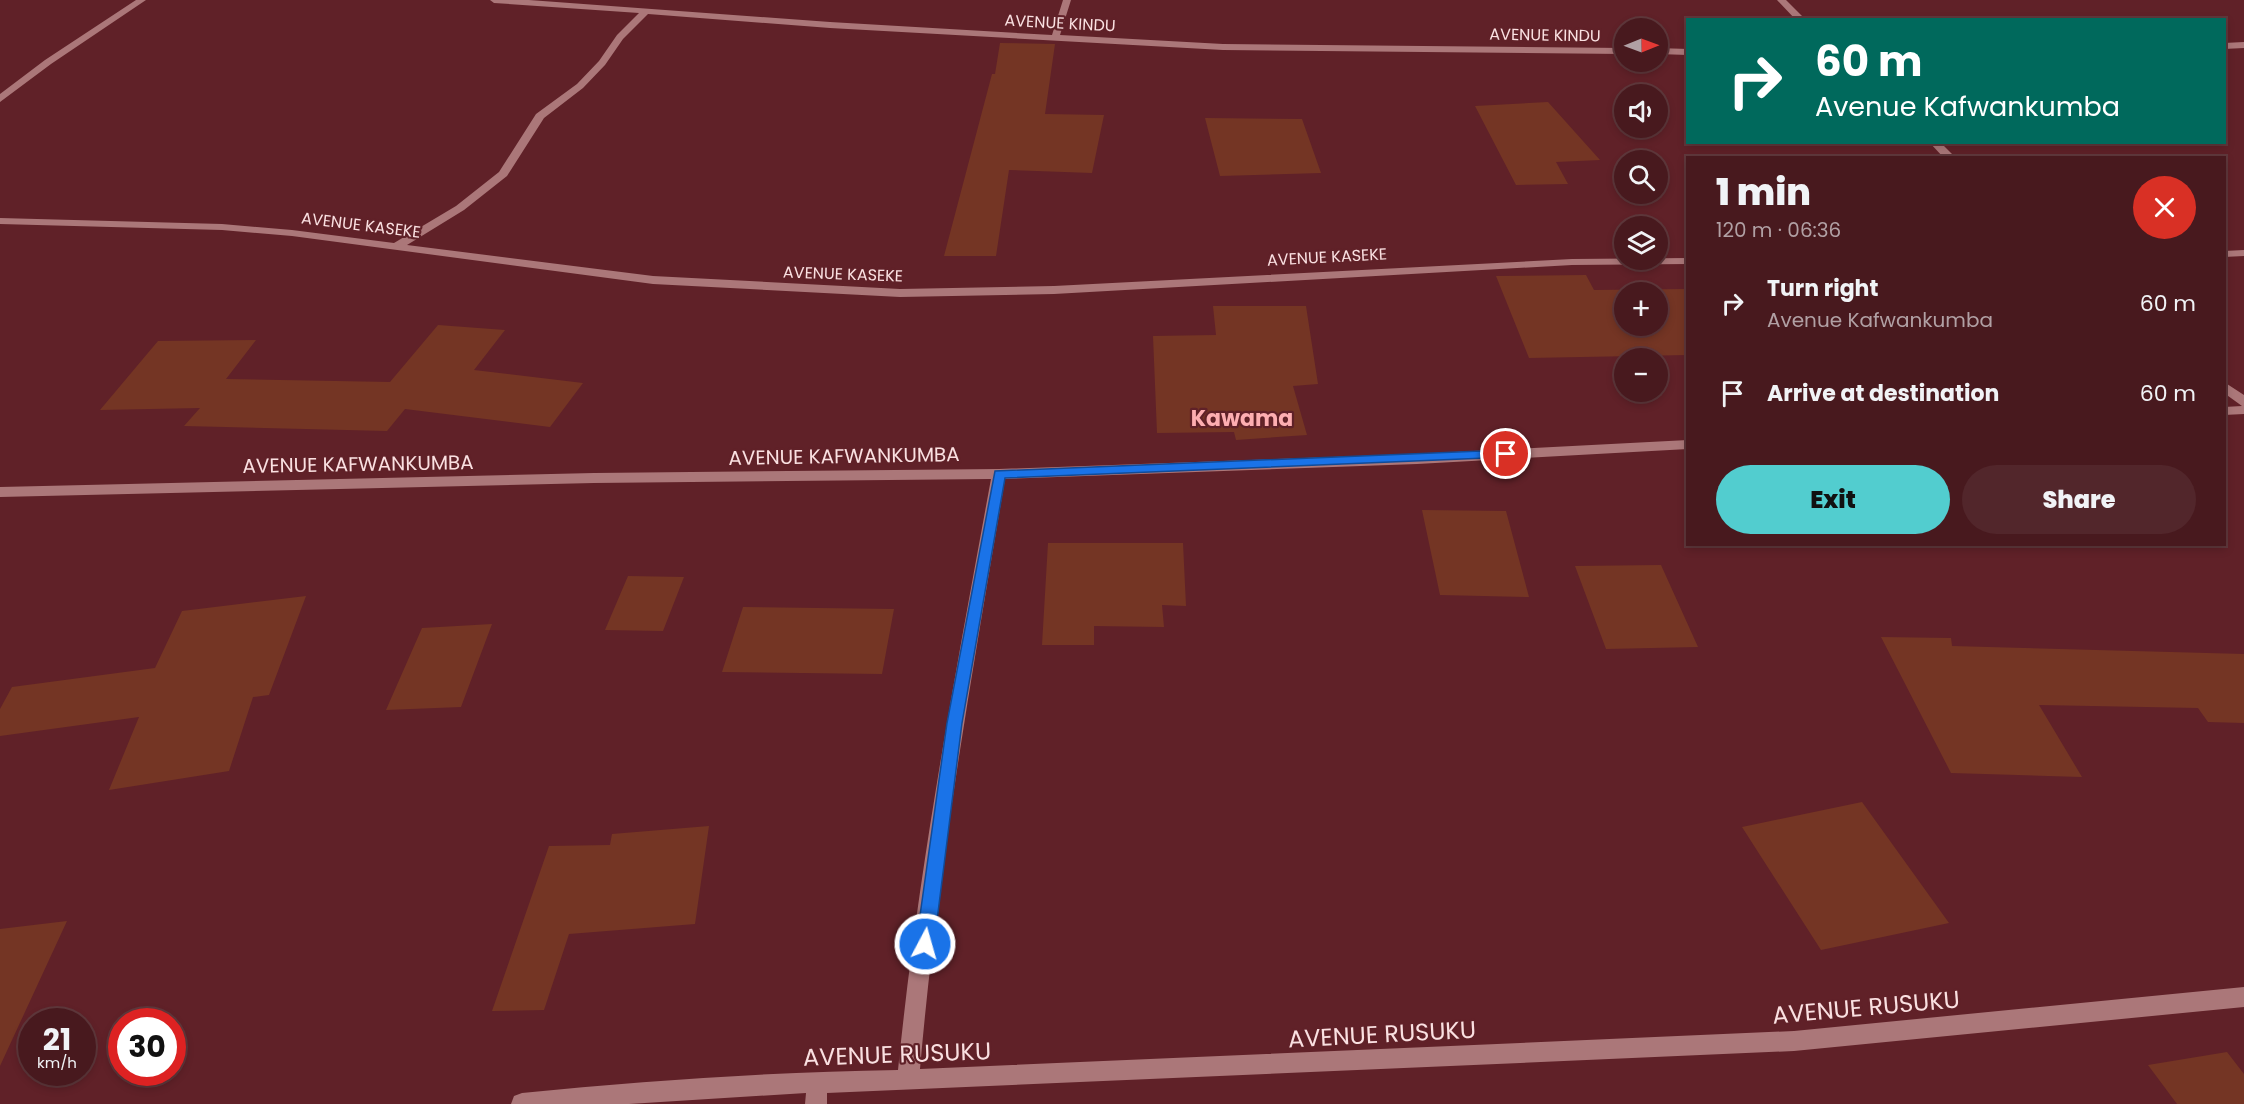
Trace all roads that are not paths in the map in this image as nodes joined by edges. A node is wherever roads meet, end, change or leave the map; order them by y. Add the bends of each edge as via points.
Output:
1 (142, 0) edge
2 (494, 0) edge
3 (1067, 0) edge
4 (1781, 0) edge
5 (645, 12) junction
6 (1800, 18) edge
7 (1055, 38) junction
8 (2244, 45) edge
9 (2226, 46) edge
10 (1614, 51) edge
11 (1668, 51) edge
12 (1686, 52) edge
13 (0, 99) edge
14 (1936, 144) edge
15 (1949, 156) edge
16 (0, 221) edge
17 (397, 246) junction
18 (2244, 253) edge
19 (2226, 254) edge
20 (1686, 261) edge
21 (2226, 388) edge
22 (2244, 402) edge
23 (2244, 410) edge
24 (2226, 411) edge
25 (1686, 444) edge
26 (999, 474) junction
27 (0, 492) edge
28 (2244, 997) edge
29 (908, 1080) junction
30 (817, 1082) junction
31 (522, 1104) edge
32 (816, 1104) edge

1 - 13 street
2 - 5 street, AVENUE KINDU
3 - 7 street
4 - 6 street
5 - 7 street, AVENUE KINDU
5 - 17 street via 580,86 540,116 503,174 460,208
7 - 10 street, AVENUE KINDU via 1223,47
8 - 9 street
11 - 12 street
14 - 15 street
16 - 17 street, AVENUE KASEKE via 191,225
17 - 20 street, AVENUE KASEKE via 653,280 900,294 1054,290 1572,262
18 - 19 street
21 - 22 street
23 - 24 street
25 - 26 street, AVENUE KAFWANKUMBA via 1416,459
26 - 27 street, AVENUE KAFWANKUMBA via 594,478
26 - 29 street via 955,723
28 - 29 street, AVENUE RUSUKU via 1794,1041
29 - 30 street, AVENUE RUSUKU
30 - 31 street, AVENUE RUSUKU
30 - 32 street

